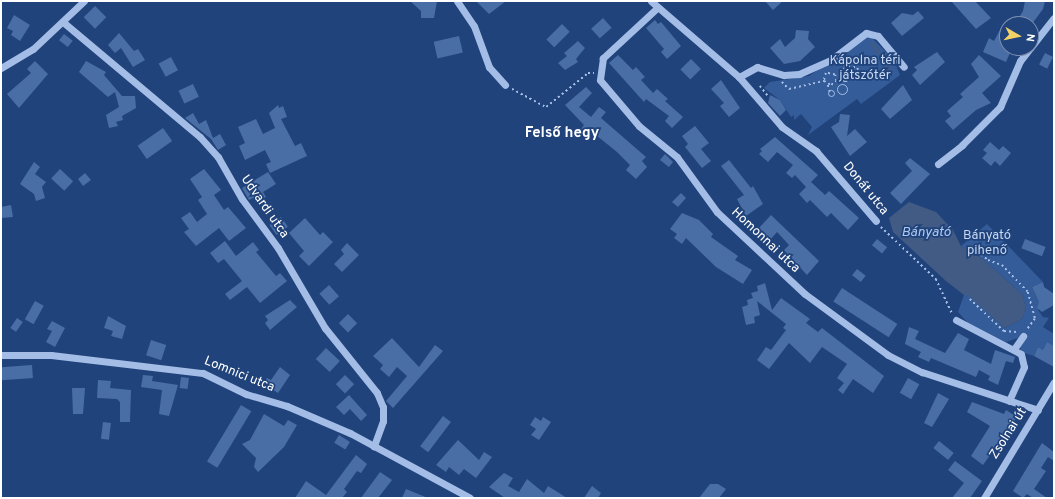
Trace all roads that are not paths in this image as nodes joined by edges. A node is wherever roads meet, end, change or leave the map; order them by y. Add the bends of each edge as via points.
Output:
1 (84, 1) edge
2 (457, 1) edge
3 (651, 1) edge
4 (657, 8) junction
5 (1054, 18) edge
6 (63, 22) junction
7 (1039, 38) edge
8 (1024, 56) edge
9 (904, 67) dead end
10 (1, 68) edge
11 (739, 77) junction
12 (505, 85) road end
13 (938, 164) dead end
14 (876, 221) road end
15 (956, 320) road end
16 (1023, 336) road end
17 (1014, 349) junction
18 (1, 355) edge
19 (1054, 382) edge
20 (1009, 400) junction
21 (1038, 410) junction
22 (374, 446) junction
23 (470, 498) edge
24 (984, 498) edge

1 - 6 street
2 - 12 street via 474,26 489,67
3 - 4 street, Donát utca
4 - 11 street, Donát utca
4 - 20 street, Homonnai utca via 603,58 598,74 600,80 619,104 677,157 717,212 805,294 841,323 916,370
5 - 7 street
6 - 10 street via 33,49
6 - 22 street, Udvardi utca via 200,137 218,157 242,199 287,263 325,328 377,393 383,407 384,421
8 - 13 street via 998,110
9 - 11 street via 872,33 860,36 828,60 799,74 777,73 757,67
11 - 14 street, Donát utca via 782,127 829,164
15 - 17 street
16 - 17 street
17 - 20 street via 1021,354 1024,367
18 - 22 street, Lomnici utca via 51,356 198,371 246,394 305,413
19 - 21 street, Zsolnai út
20 - 21 street, Homonnai utca
21 - 24 street, Zsolnai út
22 - 23 street, Lomnici utca

